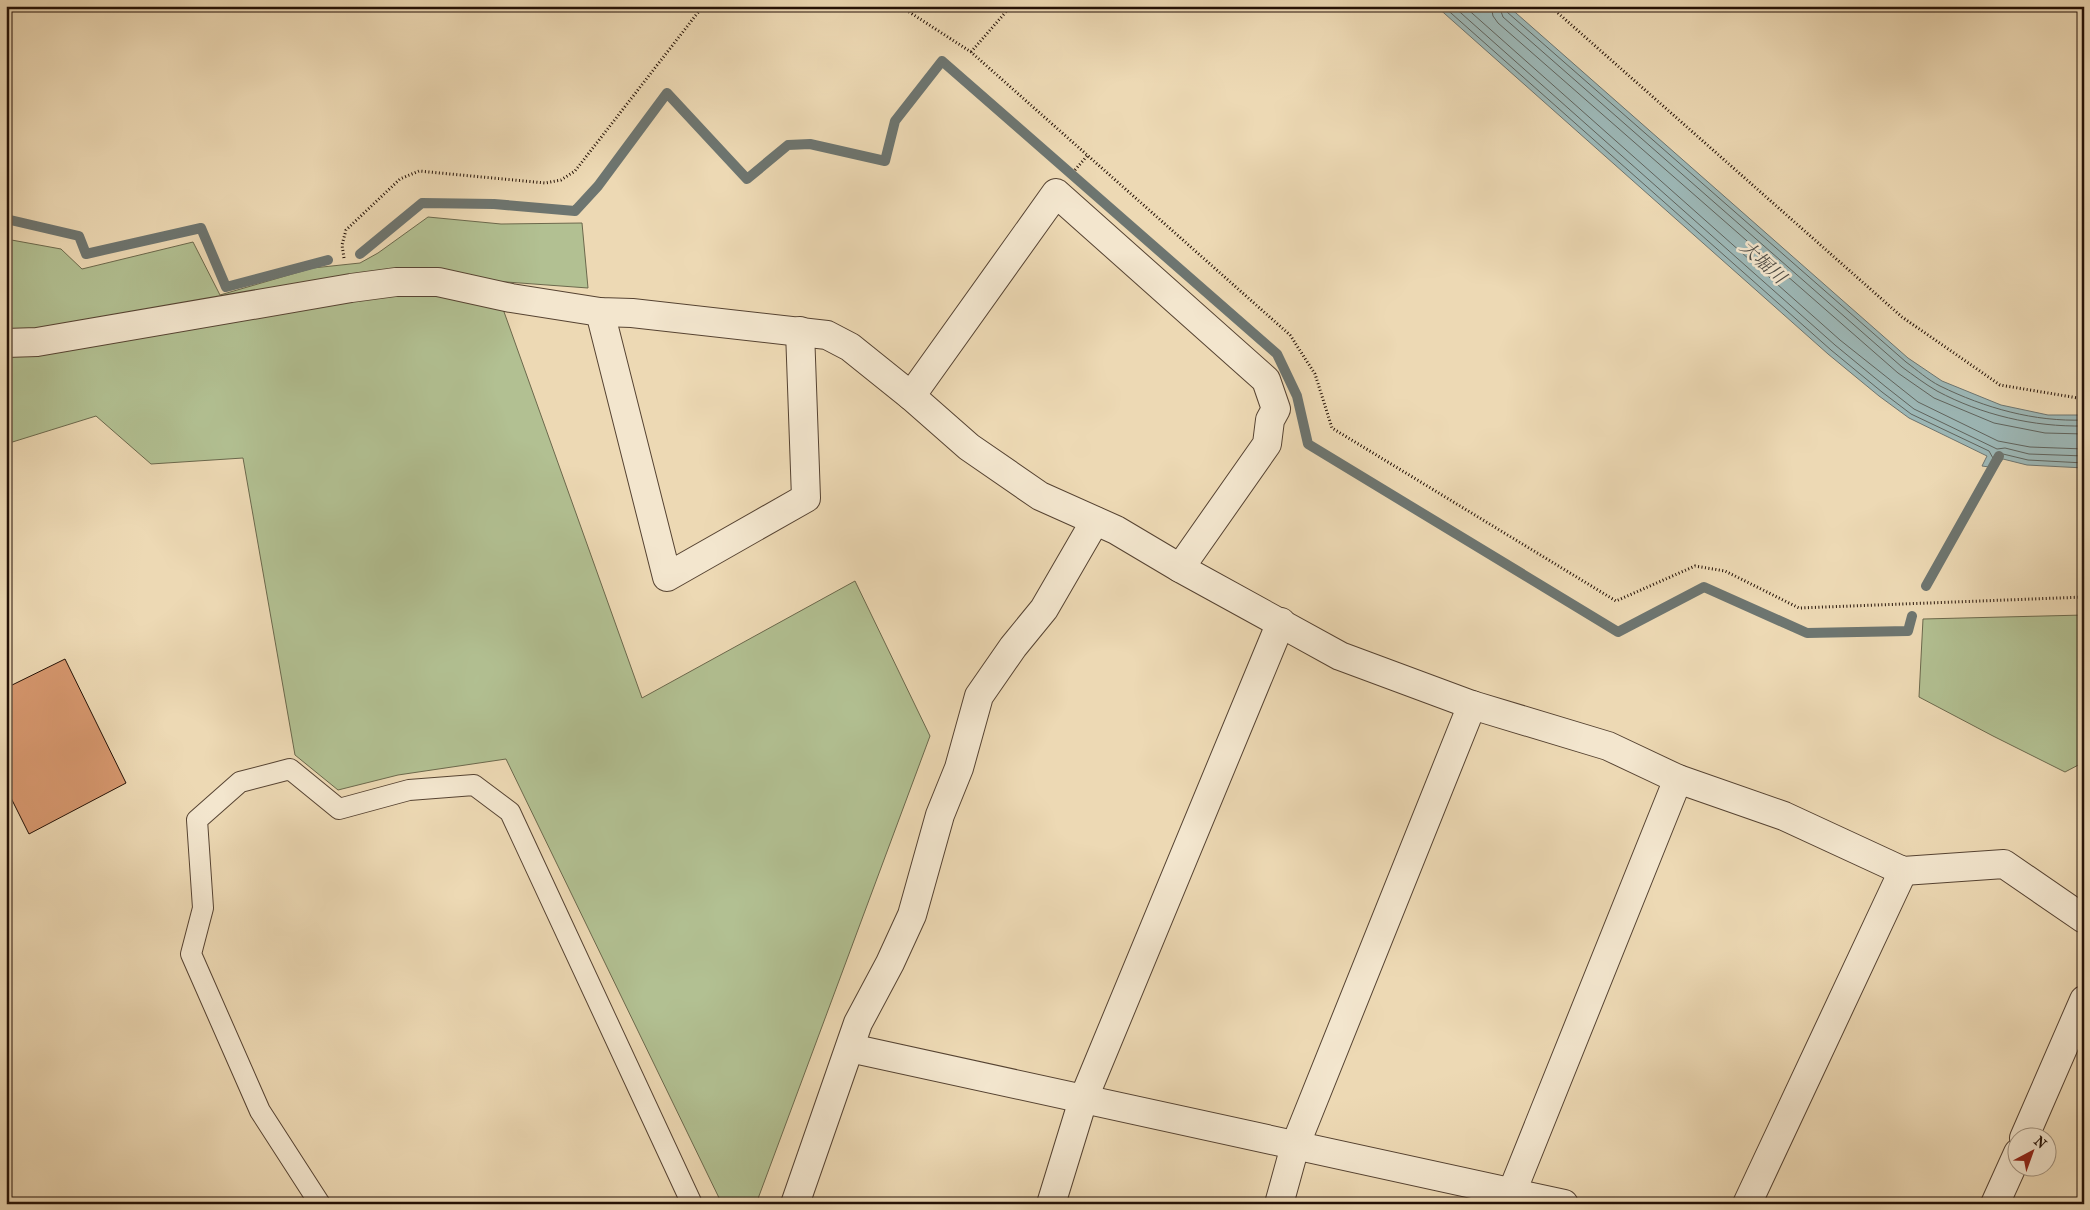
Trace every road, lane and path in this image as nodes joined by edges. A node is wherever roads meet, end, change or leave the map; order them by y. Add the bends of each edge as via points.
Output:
1 (703, 6) edge
2 (900, 6) edge
3 (1011, 6) edge
4 (1550, 6) edge
5 (971, 52) junction
6 (1087, 156) junction
7 (1079, 165) dead end
8 (351, 288) junction
9 (600, 312) junction
10 (800, 331) junction
11 (6, 343) edge
12 (911, 396) junction
13 (2084, 399) edge
14 (1095, 520) junction
15 (1180, 568) junction
16 (2084, 597) edge
17 (1281, 622) junction
18 (1472, 705) junction
19 (1678, 779) junction
20 (1903, 871) junction
21 (2084, 919) edge
22 (2084, 1000) edge
23 (850, 1048) junction
24 (1083, 1100) junction
25 (2028, 1128) edge
26 (1295, 1146) junction
27 (2008, 1175) edge
28 (1511, 1198) edge
29 (320, 1204) edge
30 (692, 1204) edge
31 (796, 1204) edge
32 (1051, 1204) edge
33 (1279, 1204) edge
34 (1564, 1204) edge
35 (1747, 1204) edge
36 (1995, 1204) edge

1 - 8 path via 587,157 575,171 561,180 545,183 419,171 400,179 346,230 342,245
2 - 5 path
3 - 5 path
4 - 13 path via 1902,318 2000,385
5 - 6 path
6 - 7 path
6 - 16 path via 1290,335 1315,374 1332,428 1616,601 1695,566 1726,571 1799,608
8 - 9 street via 396,282 438,282
8 - 11 street via 37,342
9 - 10 street
9 - 10 street via 667,577 806,498
10 - 12 street via 827,335 850,347
12 - 14 street via 969,448 1040,496
12 - 15 street via 1056,193 1266,380 1276,409 1270,420 1267,444
14 - 15 street
14 - 23 street via 1044,609 979,696 912,914 858,1023
15 - 17 street
17 - 18 street via 1340,656
17 - 24 street
18 - 19 street via 1608,746
18 - 26 street
19 - 20 street via 1784,816
19 - 28 street
20 - 21 street via 2004,864
20 - 35 street
22 - 25 street
23 - 24 street
23 - 31 street
24 - 26 street
24 - 32 street
26 - 28 street
26 - 33 street
27 - 36 street
28 - 34 street
29 - 30 lane via 260,1110 191,954 203,908 197,820 240,782 290,770 339,809 409,790 474,785 510,812

